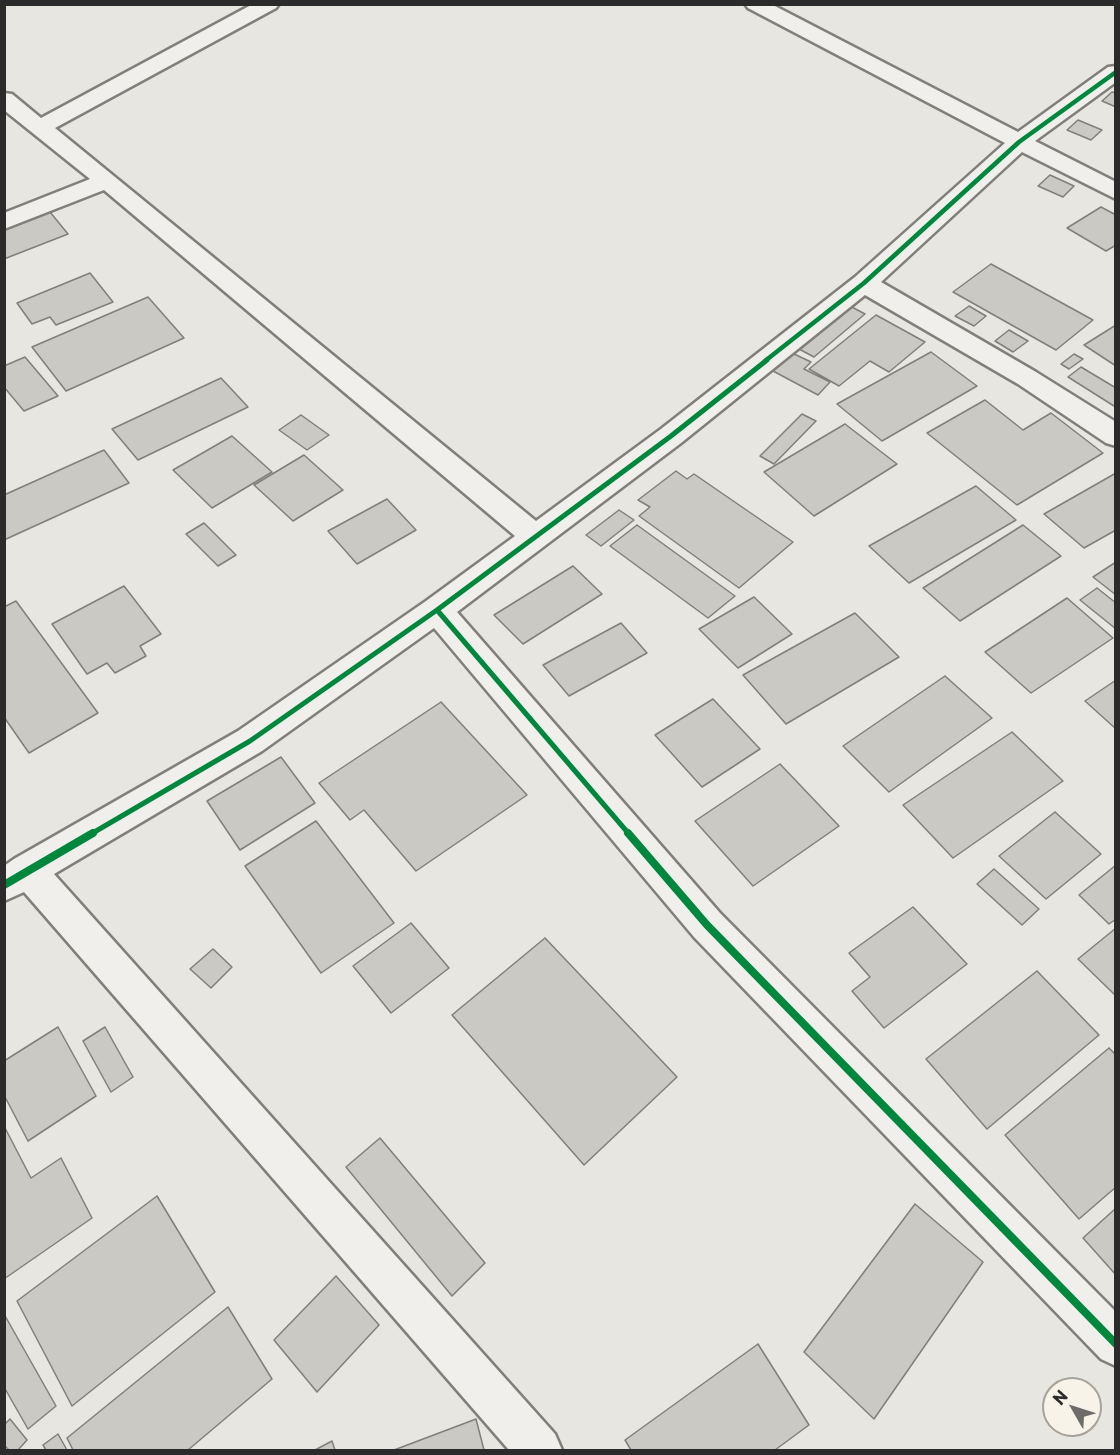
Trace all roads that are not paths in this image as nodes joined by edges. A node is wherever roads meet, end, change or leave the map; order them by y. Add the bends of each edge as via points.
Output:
1 (269, 4) edge
2 (755, 4) edge
3 (1116, 72) edge
4 (4, 99) edge
5 (39, 128) junction
6 (1019, 142) junction
7 (107, 181) junction
8 (1116, 192) edge
9 (4, 222) edge
10 (864, 284) junction
11 (1116, 436) edge
12 (536, 537) junction
13 (437, 610) junction
14 (16, 878) edge
15 (1116, 1344) edge
16 (539, 1450) edge

1 - 5 street
2 - 6 street
3 - 6 street
4 - 5 street
5 - 7 street
6 - 8 street
6 - 10 street
7 - 9 street
7 - 12 street
10 - 11 street via 1027,378
10 - 12 street
12 - 13 street
13 - 14 street via 250,741
13 - 15 street via 707,925
14 - 16 street

